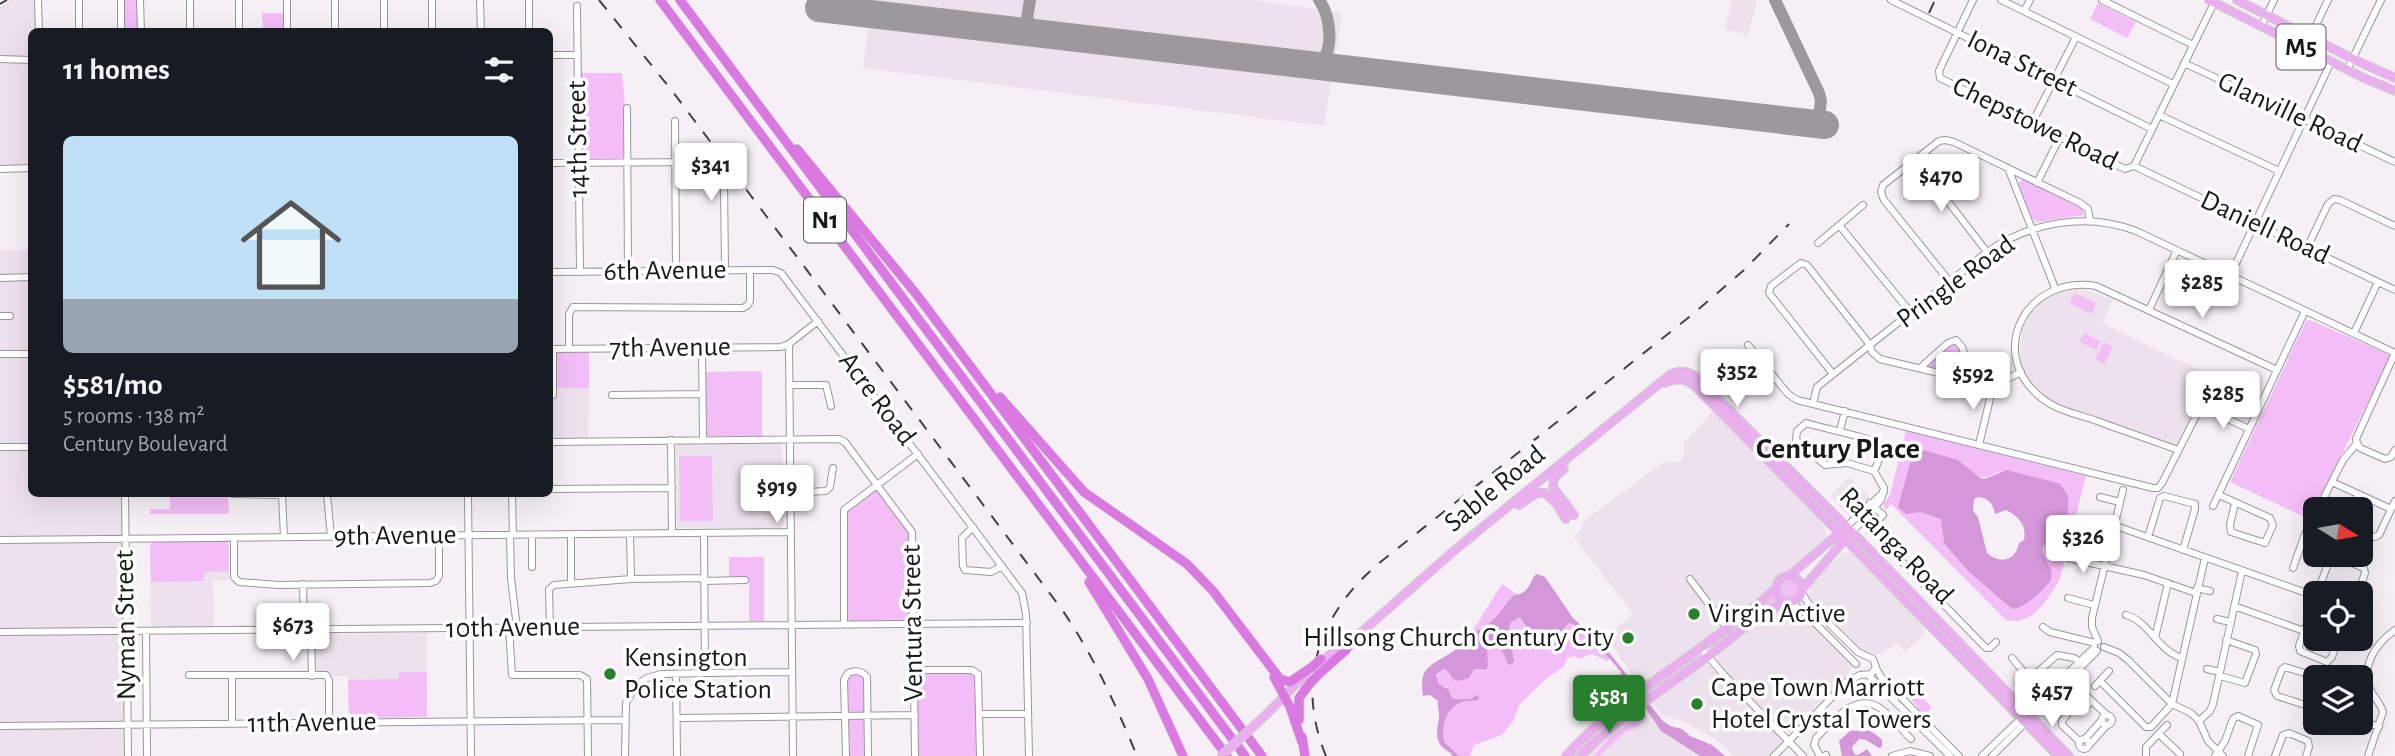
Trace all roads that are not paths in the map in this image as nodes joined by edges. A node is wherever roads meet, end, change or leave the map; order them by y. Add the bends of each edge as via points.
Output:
1 (38, 0) edge
2 (79, 0) edge
3 (121, 0) edge
4 (141, 0) edge
5 (190, 0) edge
6 (239, 0) edge
7 (287, 0) edge
8 (335, 0) edge
9 (384, 0) edge
10 (432, 0) edge
11 (480, 0) edge
12 (529, 0) edge
13 (660, 0) edge
14 (680, 0) edge
15 (1891, 0) edge
16 (1973, 0) edge
17 (2001, 0) edge
18 (2030, 0) edge
19 (2102, 0) edge
20 (2237, 0) edge
21 (2274, 0) edge
22 (2328, 0) edge
23 (2381, 0) edge
24 (2211, 1) edge
25 (577, 6) dead end
26 (2024, 11) junction
27 (2267, 15) junction
28 (2261, 27) junction
29 (38, 28) edge
30 (79, 28) edge
31 (121, 28) edge
32 (141, 28) edge
33 (190, 28) edge
34 (239, 28) edge
35 (287, 28) edge
36 (335, 28) edge
37 (384, 28) edge
38 (432, 28) edge
39 (481, 28) edge
40 (529, 28) edge
41 (1957, 32) junction
42 (2076, 37) junction
43 (2310, 38) junction
44 (2193, 45) junction
45 (553, 55) edge
46 (578, 55) junction
47 (0, 59) edge
48 (2353, 59) junction
49 (28, 60) edge
50 (2331, 62) junction
51 (2184, 64) junction
52 (2347, 71) junction
53 (2395, 78) edge
54 (2054, 80) junction
55 (740, 81) junction
56 (2173, 84) junction
57 (2395, 91) edge
58 (626, 108) dead end
59 (2159, 115) junction
60 (2304, 119) junction
61 (676, 121) dead end
62 (2032, 123) junction
63 (2152, 129) junction
64 (2060, 138) junction
65 (1916, 160) junction
66 (627, 162) junction
67 (676, 162) junction
68 (706, 162) dead end
69 (2395, 162) edge
70 (553, 163) edge
71 (579, 163) junction
72 (2134, 166) junction
73 (28, 168) edge
74 (2008, 168) junction
75 (0, 169) edge
76 (2279, 171) junction
77 (724, 180) dead end
78 (2037, 183) junction
79 (1863, 205) dead end
80 (2090, 221) junction
81 (2254, 223) junction
82 (1839, 225) junction
83 (2395, 226) edge
84 (2031, 229) junction
85 (1818, 243) dead end
86 (2307, 248) junction
87 (2177, 250) junction
88 (1987, 252) junction
89 (725, 270) junction
90 (750, 270) junction
91 (628, 271) junction
92 (676, 271) junction
93 (553, 272) edge
94 (580, 272) junction
95 (780, 272) joint
96 (2230, 276) junction
97 (28, 277) edge
98 (0, 278) edge
99 (1950, 282) junction
100 (2378, 282) junction
101 (2055, 288) junction
102 (2395, 290) edge
103 (2149, 310) junction
104 (2305, 311) junction
105 (1911, 313) junction
106 (0, 316) edge
107 (10, 316) dead end
108 (818, 321) junction
109 (2354, 333) junction
110 (789, 344) junction
111 (1748, 345) dead end
112 (1870, 345) junction
113 (702, 348) junction
114 (553, 349) edge
115 (569, 349) junction
116 (957, 349) junction
117 (2395, 353) edge
118 (0, 354) edge
119 (28, 354) edge
120 (1724, 356) dead end
121 (1761, 361) junction
122 (1920, 368) junction
123 (2277, 370) junction
124 (2021, 372) junction
125 (1833, 374) junction
126 (1686, 376) junction
127 (1973, 381) junction
128 (789, 385) junction
129 (1993, 386) junction
130 (702, 394) junction
131 (612, 395) dead end
132 (1813, 404) junction
133 (831, 406) dead end
134 (1845, 411) junction
135 (1609, 426) junction
136 (2249, 429) junction
137 (1840, 430) junction
138 (790, 439) junction
139 (671, 440) junction
140 (703, 440) junction
141 (990, 440) junction
142 (553, 442) edge
143 (2357, 443) junction
144 (1979, 445) junction
145 (0, 447) edge
146 (28, 447) edge
147 (2178, 450) junction
148 (2395, 450) edge
149 (918, 454) junction
150 (833, 468) dead end
151 (1874, 471) junction
152 (2332, 481) junction
153 (877, 485) junction
154 (672, 488) junction
155 (553, 489) edge
156 (2123, 491) dead end
157 (790, 494) junction
158 (2360, 494) junction
159 (2219, 495) junction
160 (125, 497) edge
161 (282, 497) edge
162 (327, 497) edge
163 (468, 497) edge
164 (512, 497) edge
165 (2323, 497) edge
166 (2358, 497) edge
167 (2100, 498) dead end
168 (2120, 502) junction
169 (2235, 503) junction
170 (1872, 505) junction
171 (2393, 505) edge
172 (2213, 506) dead end
173 (1816, 509) junction
174 (1487, 524) junction
175 (973, 527) junction
176 (2095, 527) dead end
177 (2115, 529) junction
178 (791, 532) junction
179 (672, 533) junction
180 (704, 533) junction
181 (1846, 533) junction
182 (570, 534) junction
183 (630, 534) junction
184 (512, 535) junction
185 (532, 535) junction
186 (439, 536) junction
187 (468, 536) junction
188 (284, 537) junction
189 (331, 537) junction
190 (2148, 537) junction
191 (234, 538) junction
192 (125, 539) junction
193 (2373, 539) edge
194 (0, 540) edge
195 (2303, 540) edge
196 (2183, 550) junction
197 (1814, 555) junction
198 (2068, 558) dead end
199 (2205, 558) junction
200 (1002, 566) junction
201 (532, 567) dead end
202 (2104, 567) junction
203 (2293, 568) dead end
204 (2242, 571) junction
205 (1789, 576) junction
206 (631, 579) junction
207 (1690, 579) dead end
208 (704, 580) junction
209 (744, 580) dead end
210 (2321, 581) edge
211 (2362, 581) edge
212 (571, 583) junction
213 (2168, 583) junction
214 (303, 584) junction
215 (1776, 587) junction
216 (1801, 590) junction
217 (2197, 591) junction
218 (2210, 591) dead end
219 (2303, 591) edge
220 (2068, 598) dead end
221 (1787, 602) junction
222 (2095, 605) junction
223 (2234, 606) junction
224 (2126, 615) dead end
225 (2217, 619) dead end
226 (1027, 622) junction
227 (2230, 622) junction
228 (913, 624) junction
229 (792, 625) junction
230 (844, 625) junction
231 (705, 626) junction
232 (1726, 626) dead end
233 (2043, 627) dead end
234 (469, 628) junction
235 (513, 628) junction
236 (550, 628) junction
237 (307, 630) junction
238 (2395, 630) edge
239 (127, 631) junction
240 (1361, 631) junction
241 (2303, 631) edge
242 (0, 632) edge
243 (146, 632) junction
244 (2303, 634) edge
245 (2155, 638) junction
246 (1353, 640) joint
247 (2226, 640) junction
248 (1996, 642) dead end
249 (2097, 646) junction
250 (1701, 648) junction
251 (2334, 651) edge
252 (1864, 656) junction
253 (1707, 657) junction
254 (2012, 658) dead end
255 (2182, 658) junction
256 (1263, 659) junction
257 (2079, 662) junction
258 (1856, 665) junction
259 (1876, 668) junction
260 (1317, 669) junction
261 (2207, 669) dead end
262 (914, 670) junction
263 (2109, 671) dead end
264 (792, 672) junction
265 (2303, 672) edge
266 (705, 673) junction
267 (676, 674) junction
268 (2220, 674) junction
269 (190, 675) dead end
270 (1865, 675) junction
271 (232, 676) junction
272 (312, 676) junction
273 (2065, 679) junction
274 (1848, 681) junction
275 (1283, 699) junction
276 (2172, 704) junction
277 (2303, 704) edge
278 (980, 714) junction
279 (1028, 714) junction
280 (915, 715) junction
281 (2067, 715) dead end
282 (845, 716) junction
283 (868, 716) junction
284 (792, 717) junction
285 (677, 718) junction
286 (2026, 718) junction
287 (588, 720) junction
288 (625, 720) junction
289 (470, 721) junction
290 (2199, 721) junction
291 (232, 723) junction
292 (329, 723) junction
293 (128, 724) junction
294 (147, 724) junction
295 (2167, 725) dead end
296 (2373, 725) edge
297 (0, 726) edge
298 (2379, 727) junction
299 (2159, 734) junction
300 (1599, 739) junction
301 (1911, 739) dead end
302 (1788, 740) junction
303 (2085, 743) junction
304 (1304, 752) edge
305 (1568, 754) edge
306 (2180, 754) edge
307 (2219, 754) edge
308 (1819, 755) edge
309 (128, 756) edge
310 (147, 756) edge
311 (471, 756) edge
312 (588, 756) edge
313 (625, 756) edge
314 (677, 756) edge
315 (793, 756) edge
316 (846, 756) edge
317 (868, 756) edge
318 (915, 756) edge
319 (980, 756) edge
320 (1029, 756) edge
321 (1183, 756) edge
322 (1221, 756) edge
323 (1227, 756) edge
324 (1245, 756) edge
325 (1262, 756) edge
326 (1581, 756) edge
327 (1774, 756) edge
328 (1801, 756) edge
329 (1892, 756) edge
330 (1930, 756) edge
331 (1950, 756) edge
332 (1959, 756) edge
333 (1982, 756) edge
334 (1992, 756) edge
335 (2058, 756) edge
336 (2069, 756) edge
337 (2095, 756) edge
338 (2146, 756) edge
339 (2248, 756) edge
340 (2275, 756) edge
341 (2305, 756) edge
342 (2368, 756) edge

1 - 29 street
2 - 30 street
3 - 31 street
4 - 32 street
5 - 33 street
6 - 34 street
7 - 35 street
8 - 36 street
9 - 37 street
10 - 38 street
11 - 39 street
12 - 40 street
13 - 141 highway, N1
14 - 55 highway, N1
15 - 41 street, Iona Street
16 - 41 street
17 - 26 street
18 - 26 street
19 - 44 street
20 - 27 main road, M5
21 - 27 street
22 - 43 street
23 - 48 street
24 - 28 main road, M5
24 - 44 street
25 - 46 street, 14th Street
26 - 42 street
27 - 28 street
27 - 43 main road, M5
28 - 50 main road, M5
41 - 54 street, Iona Street
41 - 62 street, Chepstowe Road via 1938,74 1942,79
42 - 54 street
42 - 56 street
43 - 48 main road, M5
44 - 51 street
45 - 46 street
46 - 71 street, 14th Street
47 - 49 street
48 - 52 street
48 - 53 main road, M5
50 - 52 main road, M5
50 - 60 street
51 - 56 street
51 - 60 street, Glanville Road
52 - 57 main road, M5
54 - 62 street
54 - 63 street, Iona Street
55 - 116 highway via 876,243
55 - 324 highway, N1
56 - 59 street
58 - 66 street
59 - 63 street
59 - 76 street
60 - 69 street, Glanville Road
60 - 76 street
61 - 67 street
62 - 64 street, Chepstowe Road
63 - 72 street
64 - 72 street, Chepstowe Road via 2125,169
64 - 78 street
65 - 74 street via 1945,140
65 - 88 street
65 - 99 street via 1881,192
66 - 67 street
66 - 71 street
66 - 91 street
67 - 68 street
67 - 92 street
70 - 71 street
71 - 94 street, 14th Street
72 - 81 street, Daniell Road
73 - 75 street
74 - 78 street
74 - 84 street
76 - 81 street
77 - 89 street
78 - 80 street via 2087,207
79 - 82 street
80 - 84 street, Pringle Road
80 - 87 street, Pringle Road via 2127,228
81 - 86 street, Daniell Road
81 - 96 street
82 - 85 street
82 - 105 street
83 - 86 street via 2334,199
84 - 88 street, Pringle Road
84 - 101 street
86 - 100 street, Daniell Road
87 - 96 street, Pringle Road
87 - 103 street
88 - 99 street, Pringle Road
89 - 90 street, 6th Avenue
89 - 92 street, 6th Avenue
90 - 95 street, 6th Avenue
90 - 115 street via 750,300 743,308 573,307
91 - 92 street, 6th Avenue
91 - 94 street, 6th Avenue
93 - 94 street, 6th Avenue
95 - 108 street, Acre Road
96 - 104 street, Pringle Road
97 - 98 street
99 - 105 street, Pringle Road
100 - 102 street, Daniell Road
100 - 109 street
101 - 103 street via 2096,286
101 - 124 street via 2022,318 2015,346
103 - 123 street
104 - 109 street, Pringle Road
104 - 123 street
105 - 112 street, Pringle Road
106 - 107 street
108 - 110 street
108 - 149 street, Acre Road
109 - 117 street, Pringle Road
110 - 113 street, 7th Avenue
110 - 128 street
111 - 121 street
112 - 122 street via 1880,359
112 - 125 street, Pringle Road
112 - 125 street via 1803,262 1771,286 1769,293
113 - 115 street, 7th Avenue
113 - 130 street
114 - 115 street, 7th Avenue
116 - 256 highway via 1084,492 1196,573
116 - 325 highway
117 - 143 street
118 - 119 street
120 - 121 street
121 - 132 street via 1788,394
122 - 127 street
122 - 127 street via 1956,340
123 - 136 street
124 - 129 street
124 - 147 street via 2035,393 2055,407
125 - 132 street, Pringle Road via 1816,389
126 - 135 main road, Sable Road via 1677,371
126 - 173 main road, Ratanga Road
126 - 181 main road, Ratanga Road via 1698,379
127 - 129 street
128 - 133 street via 826,385
128 - 138 street
129 - 144 street
130 - 131 street
130 - 140 street
132 - 134 street
134 - 137 street
134 - 144 street
135 - 174 main road, Sable Road
135 - 174 main road via 1554,479 1553,487 1570,517 1540,492
136 - 147 street via 2200,408
136 - 159 street
137 - 151 street via 1878,443 1881,453
137 - 151 street via 1804,424 1795,438 1825,465 1847,463
138 - 140 street
138 - 153 street, Ventura Street via 841,440
138 - 157 street
139 - 140 street
139 - 142 street
139 - 154 street
141 - 321 highway via 1136,656
141 - 323 highway, N1
143 - 148 street via 2385,459
143 - 152 street
144 - 147 street via 2153,488 2162,483
145 - 146 street
149 - 153 street
149 - 175 street, Acre Road
150 - 157 street via 826,491
151 - 170 street via 1884,492
152 - 158 street
152 - 165 street
153 - 228 street, Ventura Street via 912,531
153 - 230 street via 843,513
154 - 155 street
154 - 179 street
156 - 168 street
157 - 178 street
158 - 166 street
158 - 171 street
159 - 169 street
159 - 172 street
160 - 192 street, Nyman Street
161 - 188 street
162 - 189 street
163 - 187 street
164 - 184 street
167 - 168 street
168 - 177 street
169 - 169 street via 2231,532 2265,542 2272,520
170 - 181 street
170 - 248 street via 1883,515 1872,526 1875,534 1986,648
171 - 193 street via 2377,541
173 - 181 main road, Ratanga Road
173 - 197 main road via 1828,532
174 - 240 main road, Sable Road
175 - 200 street, Acre Road
175 - 200 street via 962,538 962,566 991,572
176 - 177 street
177 - 190 street
177 - 202 street
178 - 180 street, 9th Avenue
178 - 229 street
179 - 180 street, 9th Avenue
179 - 183 street, 9th Avenue
180 - 208 street
181 - 197 main road
181 - 216 main road
181 - 286 main road, Ratanga Road
182 - 183 street, 9th Avenue
182 - 185 street, 9th Avenue
182 - 212 street
183 - 206 street
184 - 185 street, 9th Avenue
184 - 187 street, 9th Avenue
184 - 235 street
185 - 201 street
186 - 187 street, 9th Avenue
186 - 189 street, 9th Avenue
186 - 214 street via 439,576 433,583
187 - 234 street
188 - 189 street, 9th Avenue
188 - 191 street, 9th Avenue
190 - 196 street
190 - 196 street via 2160,498 2194,504
191 - 192 street, 9th Avenue
191 - 214 street via 237,580
192 - 194 street, 9th Avenue
192 - 239 street, Nyman Street
195 - 203 street
196 - 199 street
197 - 205 main road
198 - 202 street
199 - 204 street
199 - 217 street
200 - 226 street, Acre Road via 1022,595
202 - 213 street
202 - 222 street
204 - 219 street
204 - 223 street
205 - 215 main road via 1780,579
205 - 216 main road via 1798,580
206 - 208 street
206 - 212 street
207 - 232 street
208 - 209 street
208 - 231 street
210 - 211 street via 2334,556 2364,568
212 - 236 street via 549,589
213 - 217 street
213 - 245 street
214 - 237 street
215 - 221 main road via 1778,597
215 - 250 main road
216 - 221 main road via 1796,599
216 - 252 street via 1808,603
217 - 218 street
217 - 255 street
220 - 222 street
221 - 253 main road via 1761,615
221 - 258 street via 1802,610
222 - 249 street via 2092,622
223 - 227 street
223 - 241 street
224 - 245 street via 2136,618
225 - 227 street
226 - 228 street, 10th Avenue
226 - 279 street, Acre Road
227 - 247 street
228 - 230 street, 10th Avenue
228 - 262 street, Ventura Street
229 - 230 street, 10th Avenue
229 - 231 street, 10th Avenue
229 - 264 street
231 - 236 street, 10th Avenue
231 - 266 street
233 - 249 street
234 - 235 street, 10th Avenue
234 - 237 street, 10th Avenue
234 - 289 street
235 - 236 street, 10th Avenue
235 - 287 street via 510,673 585,677
237 - 243 street, 10th Avenue
237 - 272 street
238 - 298 street via 2379,643 2368,667 2370,687 2383,711
239 - 242 street, 10th Avenue
239 - 243 street, 10th Avenue
239 - 293 street, Nyman Street
240 - 246 main road, Sable Road
240 - 260 main road, Sable Road
243 - 294 street
244 - 251 street via 2300,651 2327,662
245 - 255 street
246 - 260 highway
247 - 268 street
247 - 268 street via 2256,654 2245,683
249 - 257 street
249 - 273 street
249 - 276 street via 2119,653
250 - 253 street
250 - 305 main road
252 - 258 street
252 - 259 street via 1873,659
253 - 300 main road
253 - 302 street
254 - 257 street via 2032,677 2059,654
255 - 276 street
256 - 260 highway via 1284,681
256 - 275 highway
257 - 273 street
258 - 270 street
258 - 274 street
259 - 270 street
259 - 332 street
260 - 275 main road, Sable Road
260 - 304 highway via 1298,704
261 - 268 street
262 - 278 street via 975,671 980,678
262 - 280 street, Ventura Street
263 - 276 street via 2098,683 2146,727
264 - 266 street
264 - 284 street
265 - 277 street via 2285,667 2274,691
266 - 267 street
267 - 285 street
267 - 288 street via 654,675 636,685 628,697
268 - 290 street via 2212,708
269 - 271 street
270 - 274 street
270 - 331 street
271 - 272 street
271 - 291 street
272 - 292 street via 328,678
273 - 286 street
273 - 303 street via 2104,720
274 - 302 street
275 - 304 highway
275 - 322 main road, Sable Road, bridge
276 - 290 street
278 - 279 street
278 - 319 street
279 - 320 street, Acre Road
280 - 283 street
280 - 318 street, Ventura Street
281 - 303 street via 2062,724
282 - 283 street
282 - 283 street via 844,678 855,672 867,677
282 - 284 street
282 - 316 street
283 - 317 street
284 - 285 street
284 - 315 street
285 - 314 street
286 - 333 street
286 - 334 street
286 - 335 main road, Ratanga Road
286 - 336 main road, Ratanga Road
287 - 288 street, 11th Avenue
287 - 289 street, 11th Avenue
287 - 312 street
288 - 313 street
289 - 292 street, 11th Avenue
289 - 311 street
290 - 307 street
291 - 292 street, 11th Avenue
291 - 294 street, 11th Avenue
293 - 294 street, 11th Avenue
293 - 297 street, 11th Avenue
293 - 309 street, Nyman Street
294 - 310 street
295 - 299 street
296 - 298 street
298 - 342 street
299 - 306 street
299 - 338 street via 2146,747
300 - 305 main road via 1577,754
300 - 326 main road
301 - 308 street via 1878,706 1852,705 1816,738
302 - 327 street
302 - 328 street
303 - 337 street
307 - 339 street via 2233,719 2241,716 2258,726
329 - 330 street via 1910,751
340 - 341 street via 2286,733 2308,741

